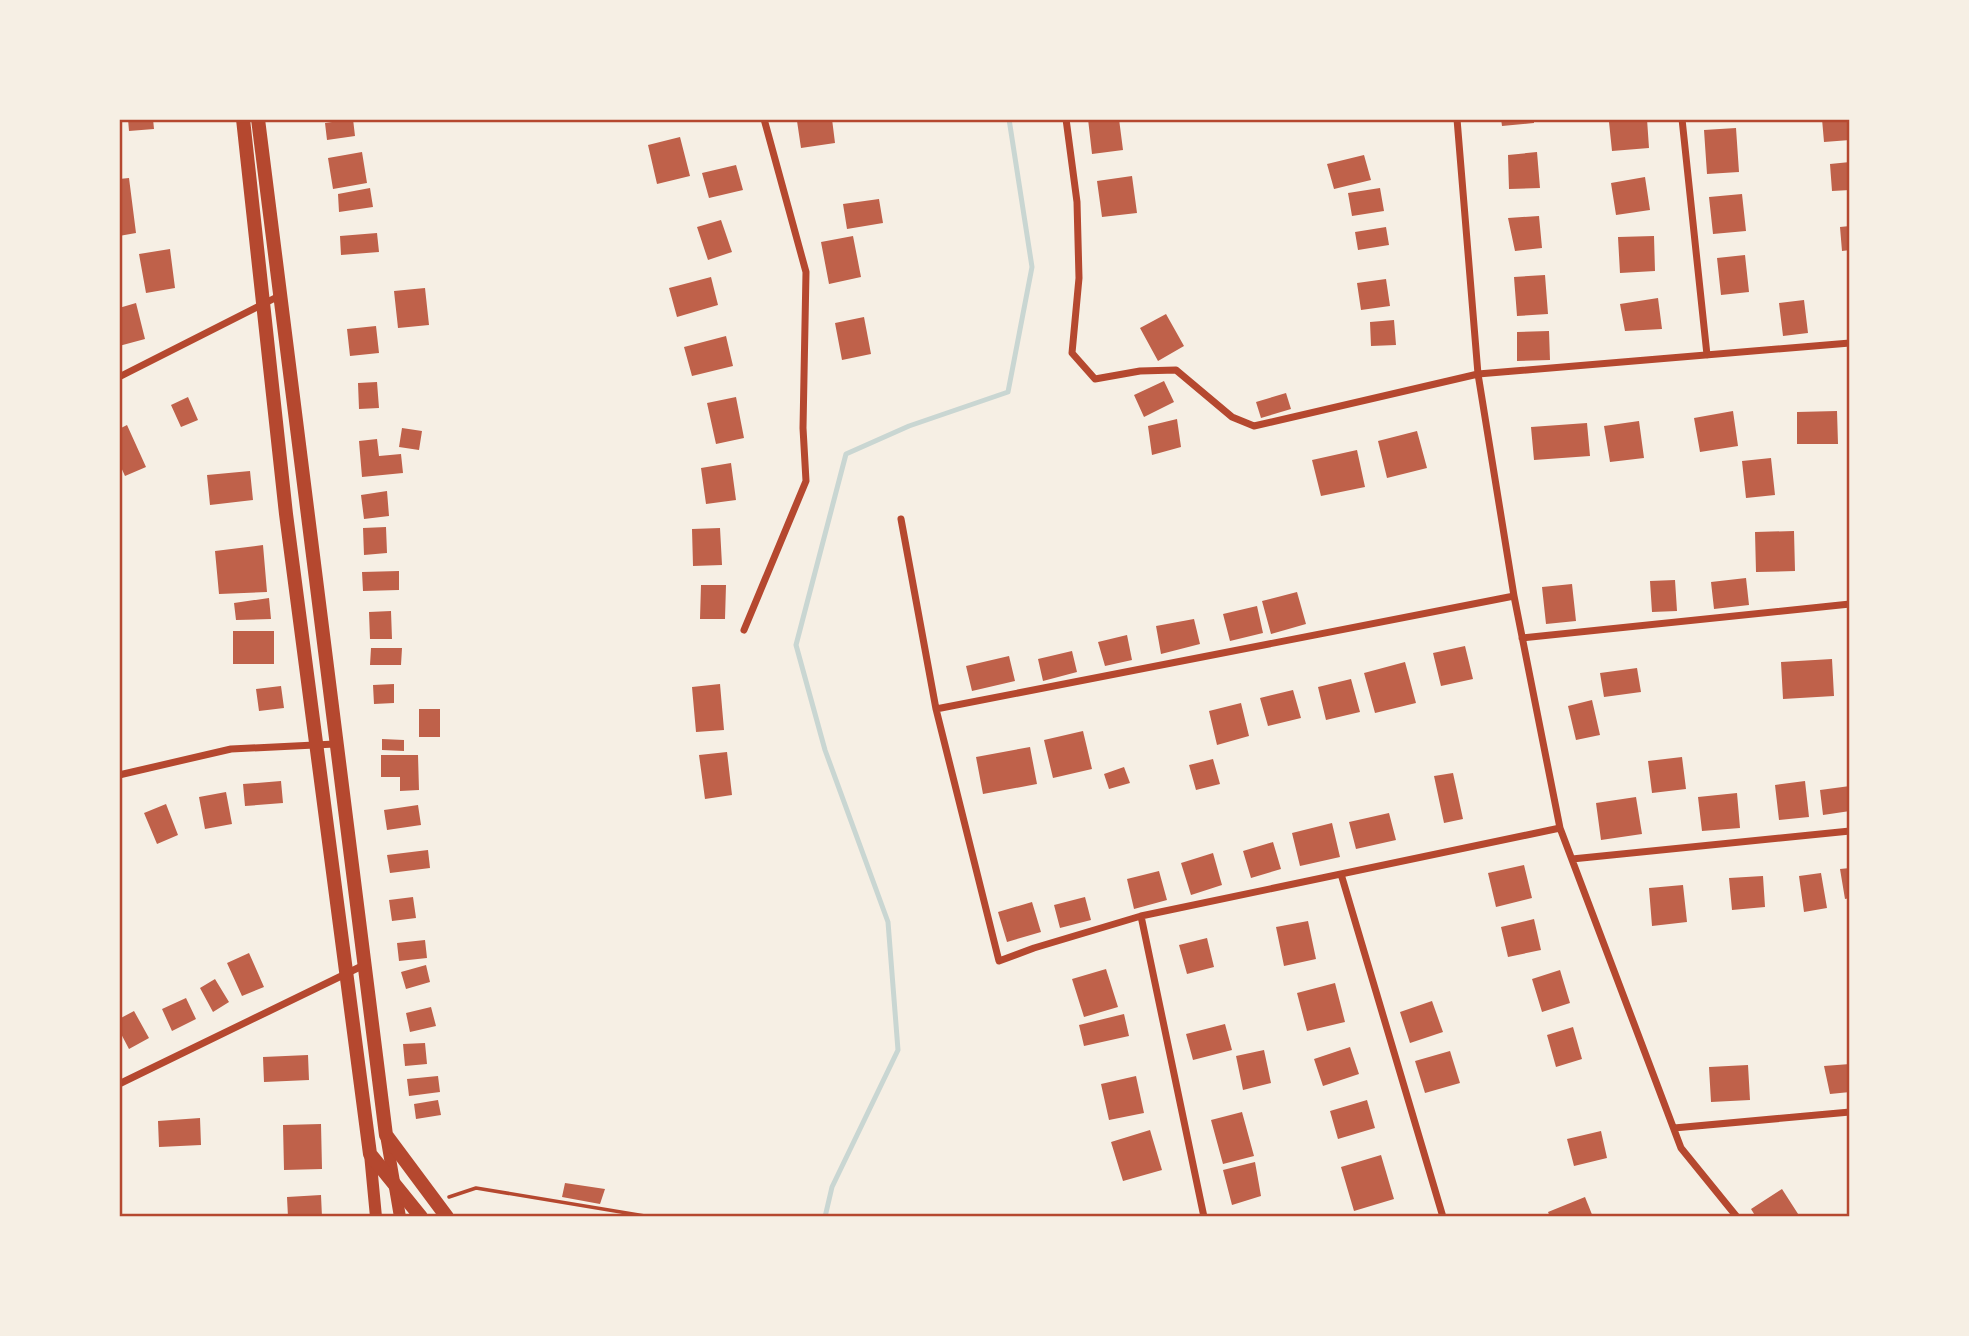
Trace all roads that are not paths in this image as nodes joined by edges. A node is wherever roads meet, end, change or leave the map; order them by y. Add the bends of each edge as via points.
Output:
1 (243, 119) edge
2 (258, 119) edge
3 (764, 119) edge
4 (1066, 119) edge
5 (1457, 119) edge
6 (1682, 119) edge
7 (280, 295) junction
8 (264, 304) junction
9 (1850, 343) edge
10 (1707, 355) junction
11 (1478, 374) junction
12 (119, 377) edge
13 (901, 519) dead end
14 (1514, 596) junction
15 (1850, 604) edge
16 (744, 630) dead end
17 (1522, 638) junction
18 (936, 709) junction
19 (335, 744) junction
20 (318, 745) junction
21 (119, 775) edge
22 (1560, 828) junction
23 (1850, 831) edge
24 (1572, 859) junction
25 (1341, 874) junction
26 (1141, 916) junction
27 (364, 965) junction
28 (348, 973) junction
29 (119, 1084) edge
30 (1850, 1112) edge
31 (1674, 1128) junction
32 (386, 1135) junction
33 (370, 1154) junction
34 (394, 1185) junction
35 (376, 1217) edge
36 (400, 1217) edge
37 (421, 1217) edge
38 (447, 1217) edge
39 (1204, 1217) edge
40 (1443, 1217) edge
41 (1737, 1217) edge

1 - 8 main road
2 - 7 main road
3 - 16 street via 806,272 806,481
4 - 11 street via 1077,202 1079,278 1072,353 1095,379 1176,370 1231,417 1254,426
5 - 11 street
6 - 10 street
7 - 8 street
7 - 19 main road
8 - 12 street
8 - 20 main road via 286,514
9 - 10 street
10 - 11 street
11 - 14 street
13 - 18 street
14 - 17 street
14 - 18 street
15 - 17 street
17 - 22 street
18 - 26 street via 999,961
19 - 20 street
19 - 27 main road
20 - 21 street via 231,749
20 - 28 main road
22 - 24 street
22 - 25 street
23 - 24 street
24 - 31 street
25 - 26 street
25 - 40 street
26 - 39 street
27 - 28 street
27 - 32 main road
28 - 29 street
28 - 33 main road
30 - 31 street
31 - 41 street via 1681,1148
32 - 34 street
32 - 38 main road
33 - 34 main road
33 - 35 street
34 - 36 street
34 - 37 main road

